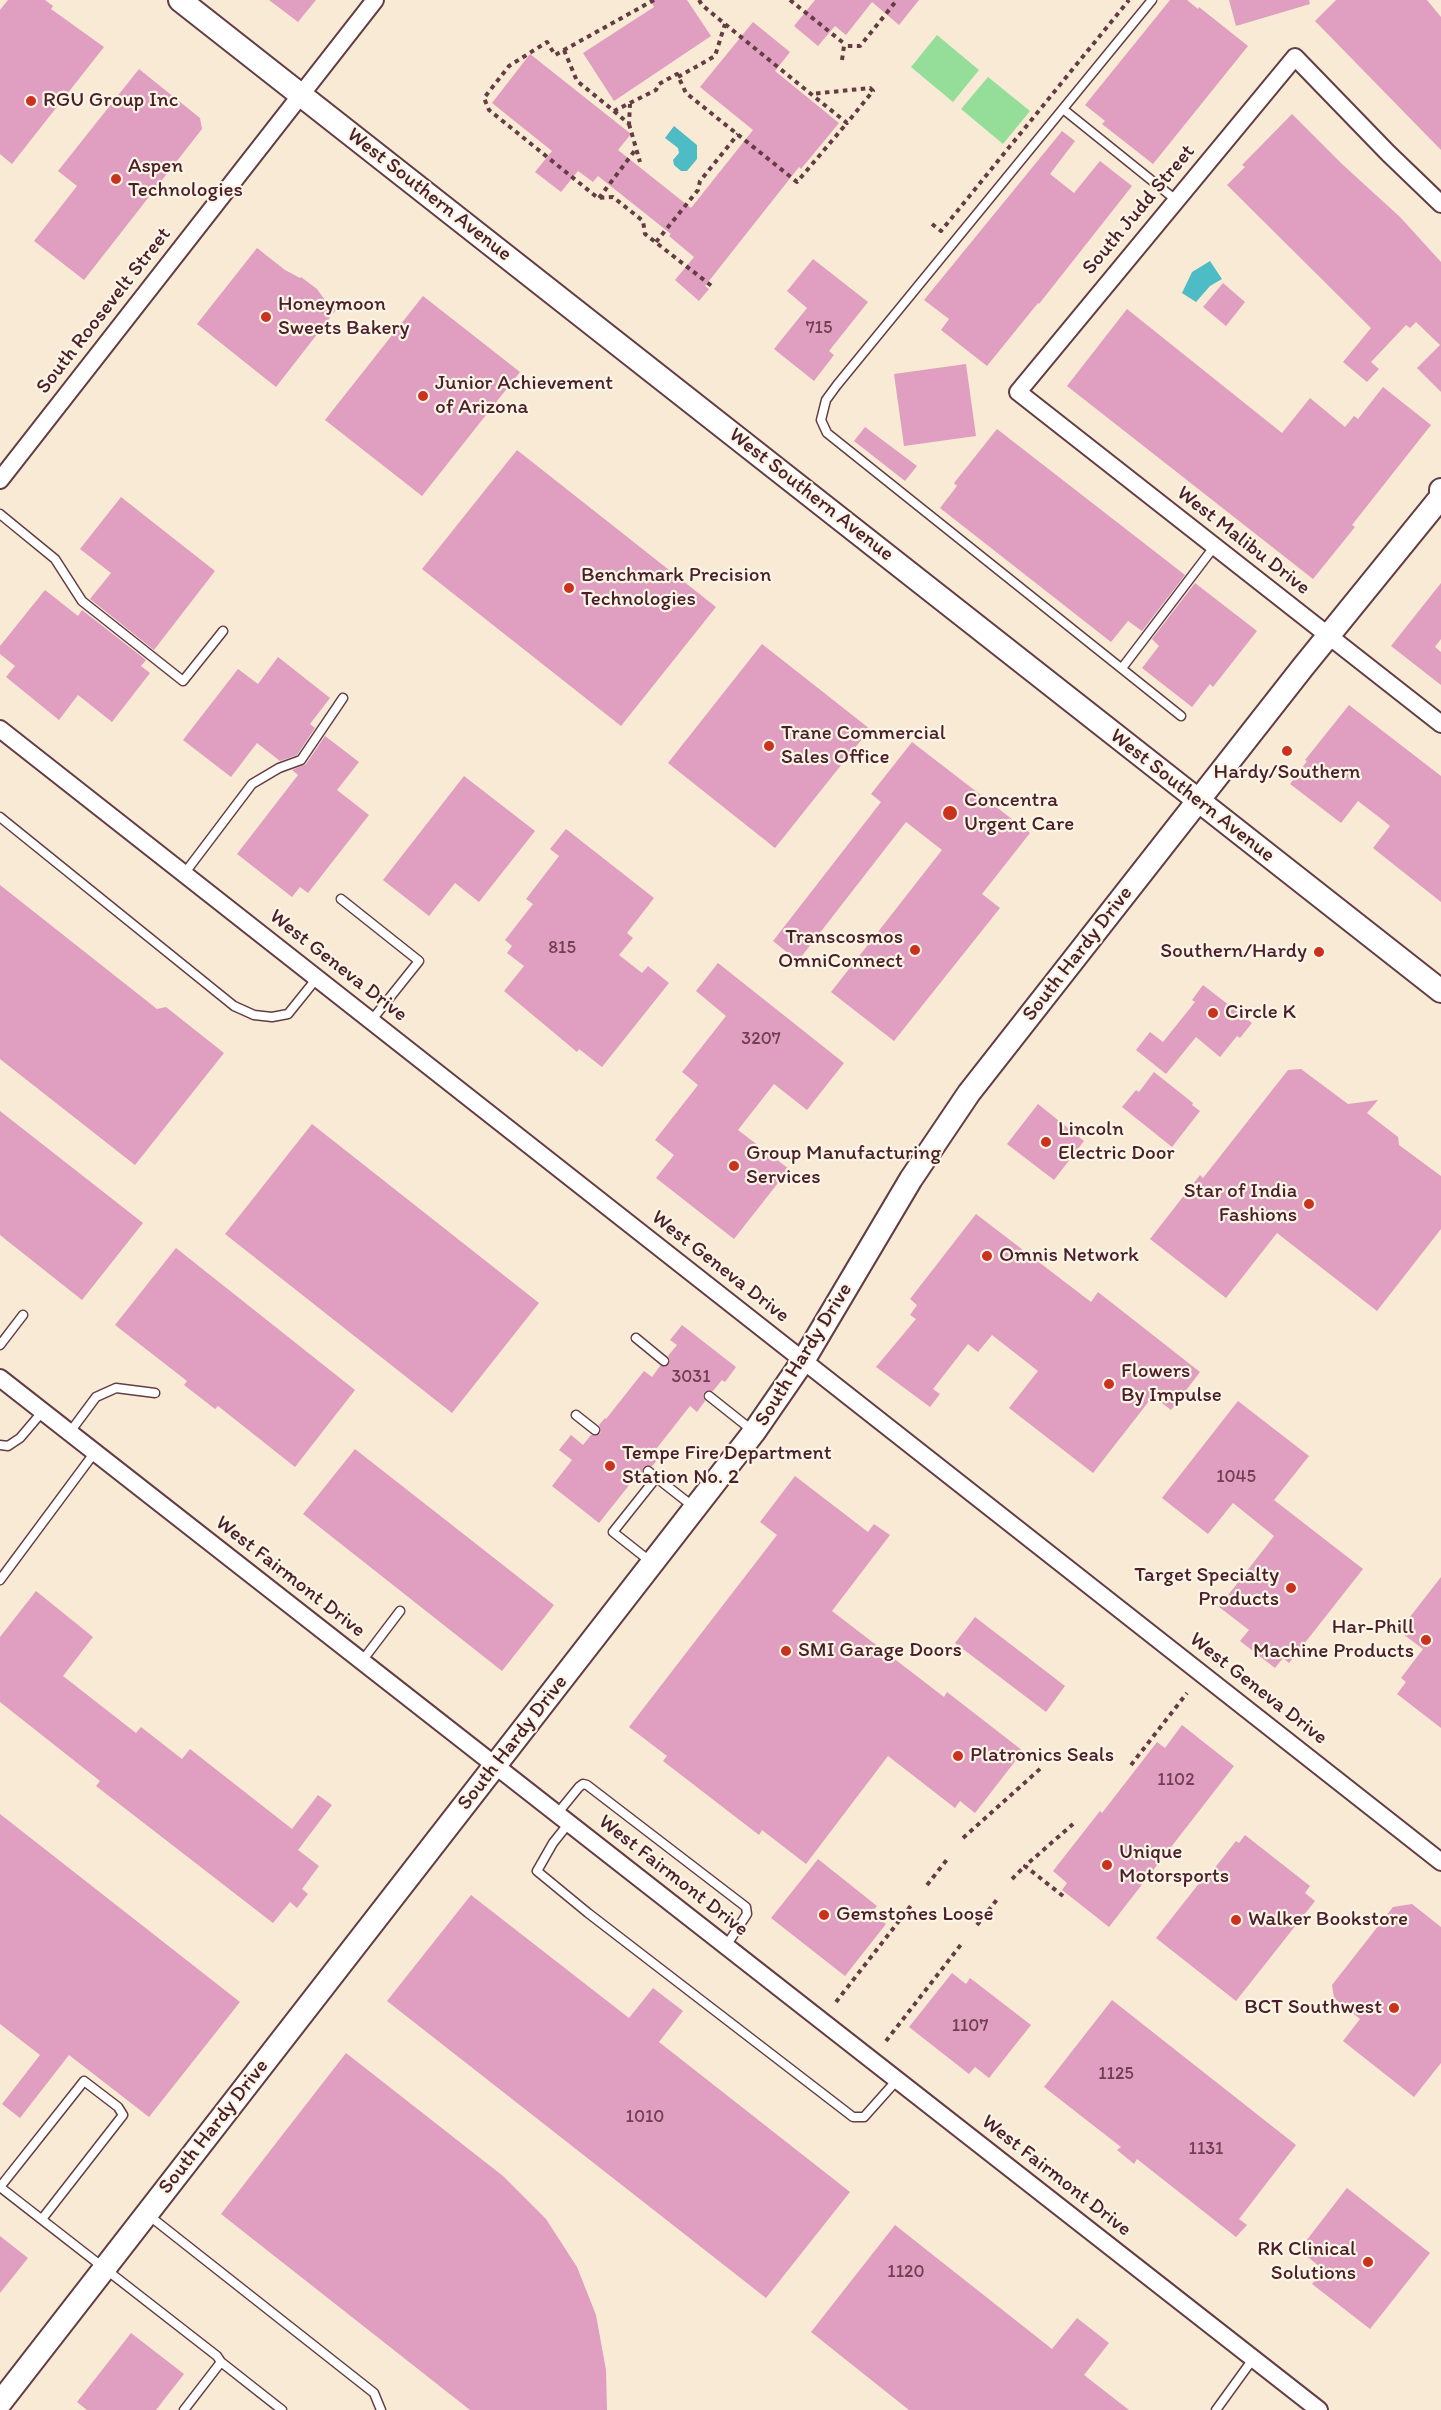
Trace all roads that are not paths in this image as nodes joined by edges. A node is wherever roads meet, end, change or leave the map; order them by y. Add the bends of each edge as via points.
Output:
1 (180, 0) edge
2 (375, 0) edge
3 (1152, 0) edge
4 (302, 94) junction
5 (1063, 109) junction
6 (1176, 200) junction
7 (1441, 204) edge
8 (1018, 392) joint
9 (0, 480) edge
10 (1441, 490) edge
11 (1441, 496) edge
12 (0, 514) edge
13 (1214, 547) junction
14 (223, 631) dead end
15 (1328, 637) junction
16 (1122, 668) junction
17 (343, 698) dead end
18 (1182, 716) dead end
19 (1441, 724) edge
20 (0, 729) edge
21 (1198, 801) junction
22 (0, 817) edge
23 (184, 874) junction
24 (341, 899) dead end
25 (317, 978) junction
26 (1441, 991) edge
27 (371, 1021) junction
28 (23, 1316) dead end
29 (636, 1338) dead end
30 (0, 1345) edge
31 (664, 1361) dead end
32 (803, 1361) junction
33 (0, 1378) edge
34 (155, 1393) dead end
35 (709, 1396) dead end
36 (43, 1411) junction
37 (576, 1416) dead end
38 (595, 1430) dead end
39 (70, 1432) junction
40 (754, 1432) junction
41 (0, 1445) edge
42 (95, 1452) junction
43 (648, 1471) dead end
44 (656, 1478) junction
45 (696, 1508) junction
46 (654, 1564) junction
47 (0, 1580) edge
48 (400, 1611) dead end
49 (362, 1661) junction
50 (495, 1766) junction
51 (563, 1819) junction
52 (1441, 1862) edge
53 (726, 1946) junction
54 (897, 2080) junction
55 (0, 2187) edge
56 (146, 2214) junction
57 (42, 2219) junction
58 (105, 2267) junction
59 (1253, 2359) junction
60 (221, 2362) junction
61 (0, 2403) edge
62 (184, 2410) edge
63 (282, 2410) edge
64 (381, 2410) edge
65 (1216, 2410) edge
66 (1319, 2410) edge

1 - 4 street, West Southern Avenue
2 - 4 street, South Roosevelt Street
3 - 5 lane
4 - 9 street, South Roosevelt Street
4 - 21 street, West Southern Avenue
5 - 6 lane
5 - 16 lane via 837,385 826,400 821,420 827,433
6 - 7 street, South Judd Street via 1295,57
6 - 8 street, South Judd Street
8 - 13 street, West Malibu Drive
10 - 11 street, South Hardy Drive
11 - 15 street, South Hardy Drive
12 - 14 lane via 55,559 82,601 183,681
13 - 15 street, West Malibu Drive
13 - 16 lane
15 - 19 street, West Malibu Drive
15 - 21 street, South Hardy Drive
16 - 18 lane
17 - 23 lane via 301,760 252,784
20 - 23 street, West Geneva Drive
21 - 26 street, West Southern Avenue
21 - 32 street, South Hardy Drive via 969,1093 911,1179
22 - 25 lane via 234,1006 254,1015 288,1014
23 - 25 street, West Geneva Drive
24 - 27 lane via 418,961
25 - 27 street, West Geneva Drive
27 - 32 street, West Geneva Drive
28 - 30 lane
29 - 31 lane
32 - 40 street, South Hardy Drive
32 - 52 street, West Geneva Drive
33 - 36 street, West Fairmont Drive
34 - 39 lane via 116,1388 96,1397
35 - 40 lane
36 - 39 street, West Fairmont Drive
36 - 41 lane via 20,1438 8,1446
37 - 38 lane
39 - 42 street, West Fairmont Drive
40 - 45 street, South Hardy Drive
42 - 47 lane
42 - 49 street, West Fairmont Drive
43 - 44 lane
44 - 45 lane
44 - 46 lane via 613,1532
45 - 46 street, South Hardy Drive
46 - 50 street, South Hardy Drive
48 - 49 lane
49 - 50 street, West Fairmont Drive
50 - 51 street, West Fairmont Drive
50 - 56 street, South Hardy Drive
51 - 53 street, West Fairmont Drive
51 - 53 lane via 579,1786 587,1785 746,1907 747,1914
51 - 54 lane via 537,1870 588,1913 853,2117 864,2117
53 - 54 street, West Fairmont Drive
54 - 59 street, West Fairmont Drive
55 - 57 lane
55 - 57 lane via 84,2080 123,2115
56 - 58 street, South Hardy Drive
56 - 64 lane via 374,2393
57 - 58 lane
58 - 60 lane
58 - 61 street, South Hardy Drive
59 - 65 lane
59 - 66 street, West Fairmont Drive
60 - 62 lane
60 - 63 lane

